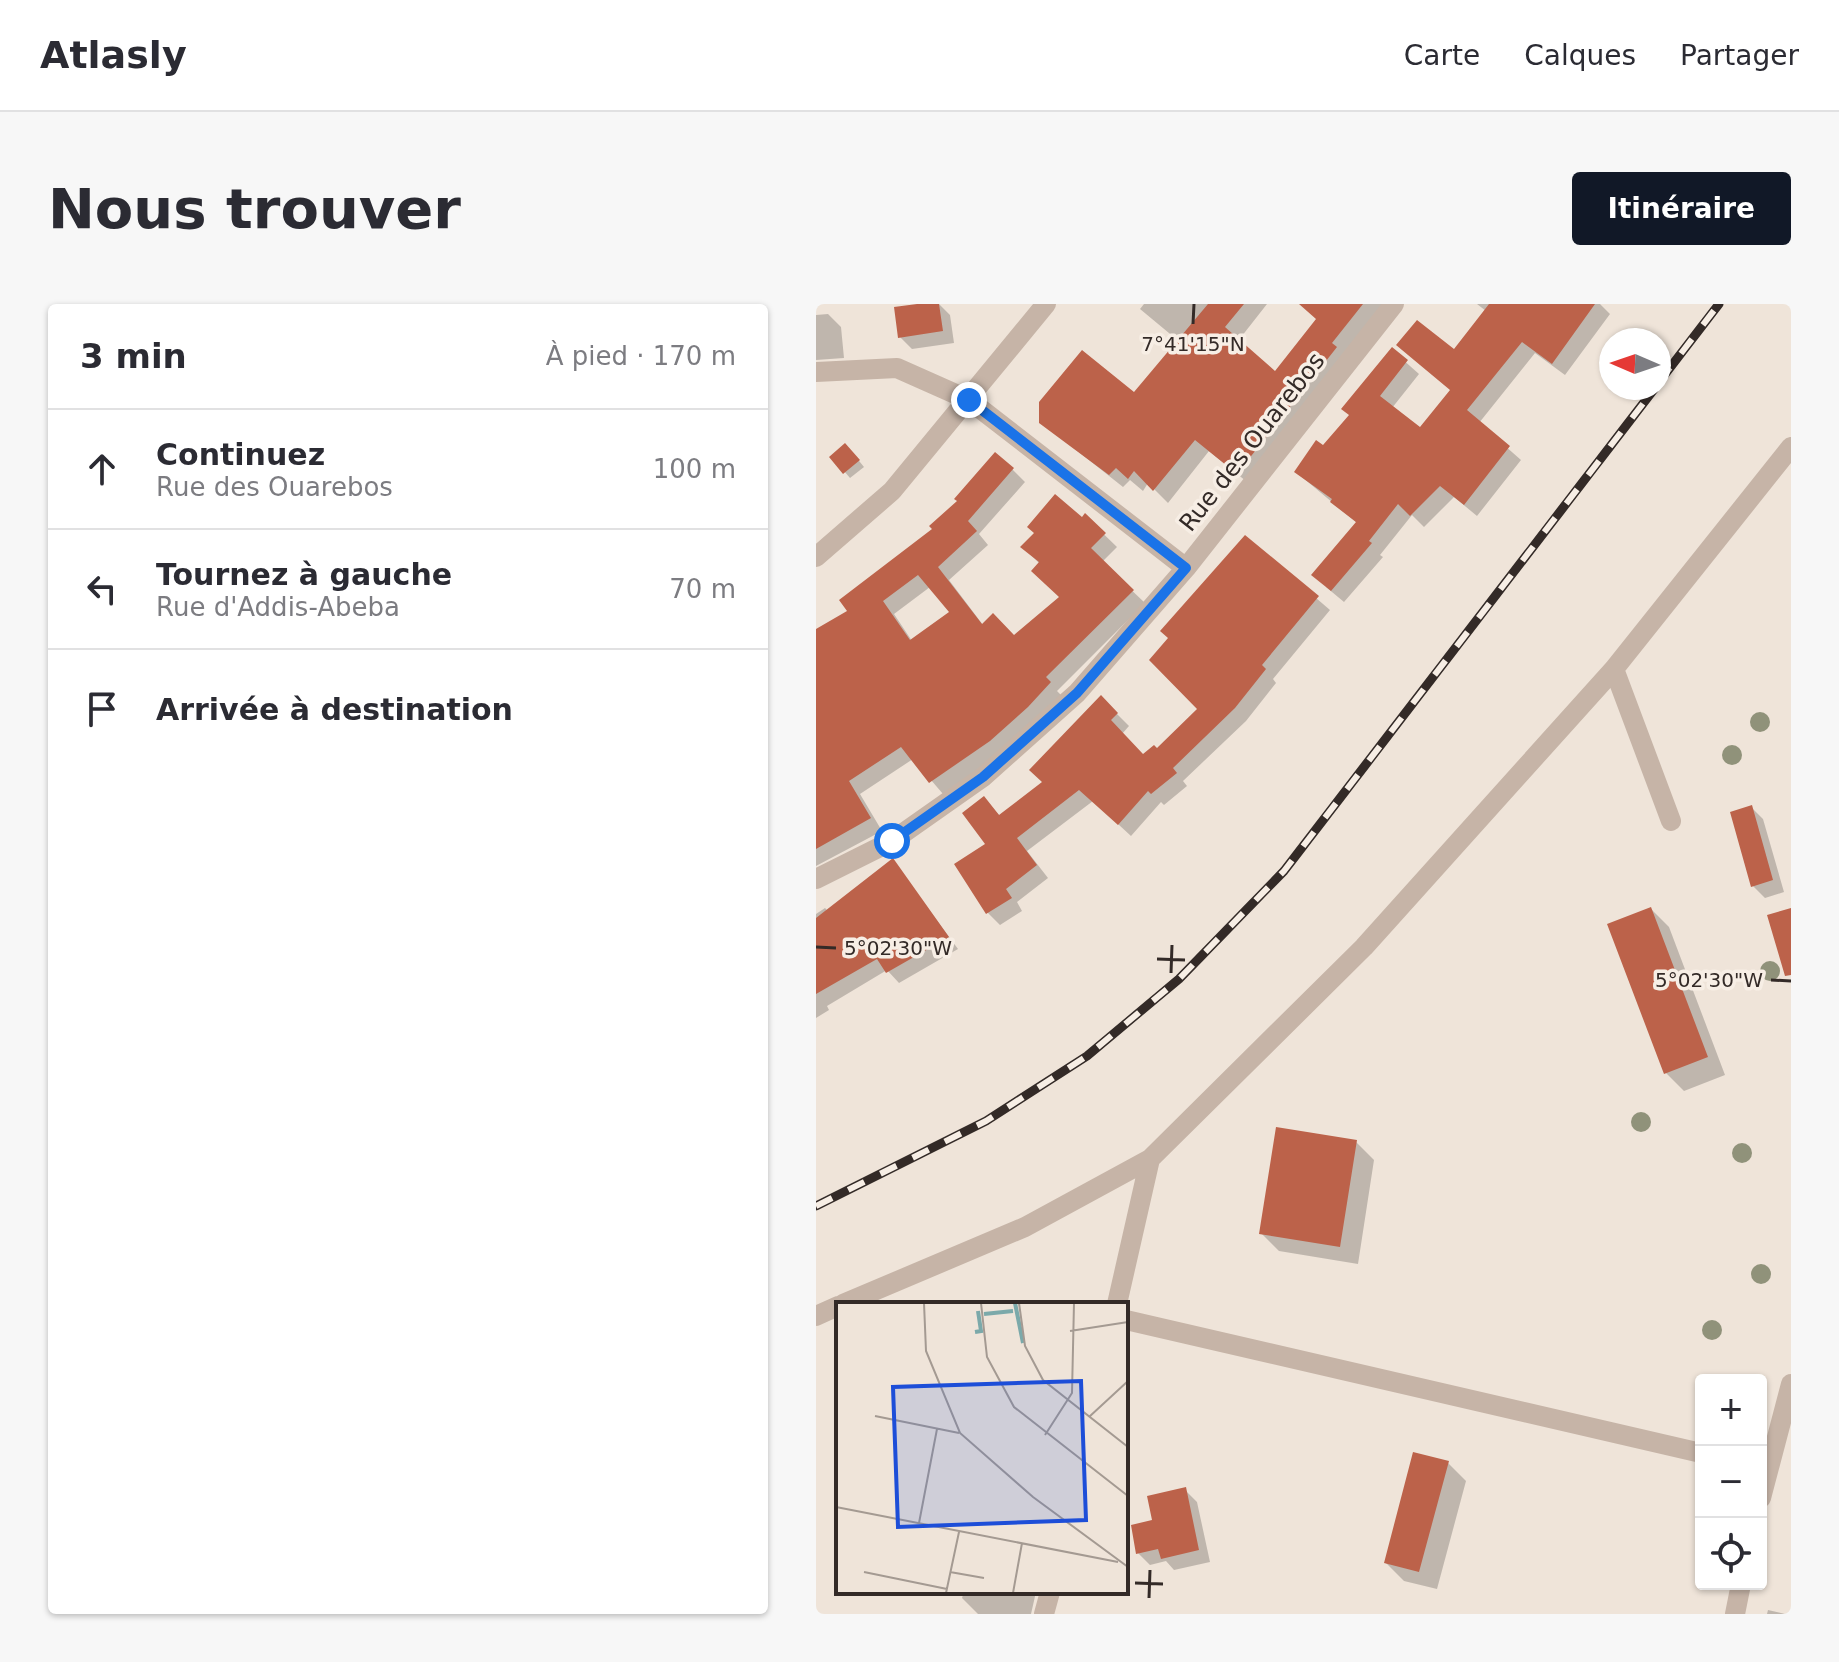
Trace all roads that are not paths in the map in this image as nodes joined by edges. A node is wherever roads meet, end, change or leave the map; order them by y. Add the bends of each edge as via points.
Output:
1 (1046, 304) edge
2 (1394, 304) edge
3 (816, 372) edge
4 (969, 400) junction
5 (1791, 447) edge
6 (816, 557) edge
7 (1186, 568) junction
8 (1614, 669) junction
9 (1671, 821) dead end
10 (816, 879) edge
11 (1150, 1159) junction
12 (848, 1302) edge
13 (1117, 1302) edge
14 (836, 1307) edge
15 (816, 1316) edge
16 (1128, 1320) edge
17 (1791, 1384) edge
18 (1695, 1452) edge
19 (1767, 1459) edge
20 (1740, 1590) edge
21 (1049, 1594) edge
22 (1044, 1614) edge
23 (1735, 1614) edge

1 - 4 street
2 - 7 street, Rue des Ouarebos
3 - 4 street via 897,368
4 - 6 street via 892,491
4 - 7 street
5 - 8 street
7 - 10 street, Rue des Ouarebos via 1077,693 983,777 892,841
8 - 9 street
8 - 11 street via 1364,947
11 - 12 street via 1025,1227
11 - 13 street
14 - 15 street
16 - 18 street
17 - 19 street
20 - 23 street
21 - 22 street

